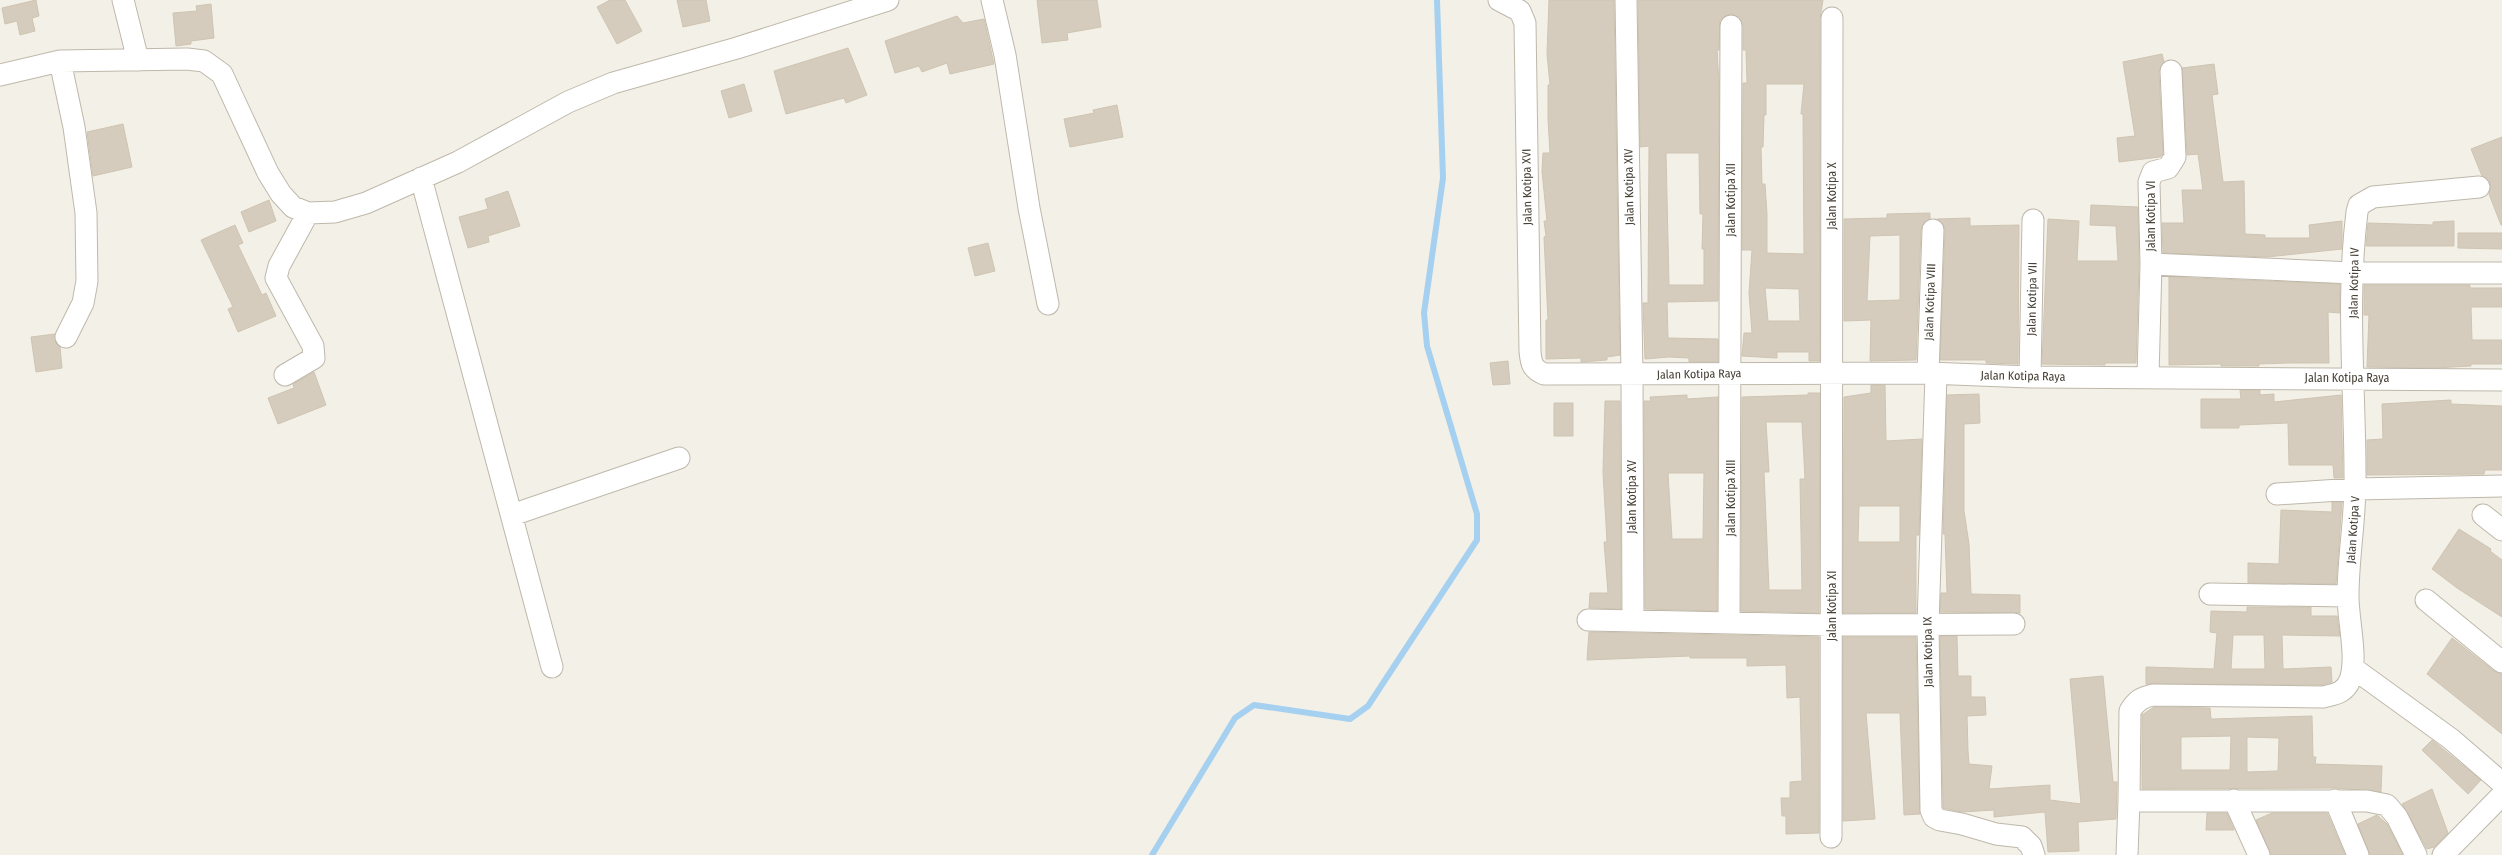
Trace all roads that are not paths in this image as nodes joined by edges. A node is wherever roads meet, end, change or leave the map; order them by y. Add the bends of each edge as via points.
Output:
1 (123, 0) edge
2 (888, 0) edge
3 (992, 0) edge
4 (1626, 0) edge
5 (1502, 2) edge
6 (1832, 18) dead end
7 (1731, 26) dead end
8 (138, 60) junction
9 (60, 61) junction
10 (2171, 70) dead end
11 (0, 75) edge
12 (421, 178) junction
13 (2479, 187) dead end
14 (308, 213) junction
15 (2033, 220) dead end
16 (1933, 230) dead end
17 (2151, 264) junction
18 (2353, 273) junction
19 (2502, 273) edge
20 (1048, 304) dead end
21 (66, 337) dead end
22 (1731, 373) junction
23 (1932, 373) junction
24 (1544, 374) joint
25 (1832, 374) junction
26 (285, 375) dead end
27 (1632, 375) junction
28 (2030, 377) junction
29 (2148, 377) junction
30 (2352, 378) junction
31 (2502, 380) edge
32 (679, 458) dead end
33 (2502, 486) edge
34 (2355, 489) junction
35 (2277, 494) dead end
36 (2483, 514) dead end
37 (512, 516) junction
38 (2502, 530) edge
39 (2210, 594) dead end
40 (2348, 596) junction
41 (2426, 600) dead end
42 (1588, 620) dead end
43 (1633, 620) junction
44 (1729, 623) junction
45 (2014, 624) dead end
46 (1833, 625) junction
47 (1928, 625) junction
48 (2502, 662) edge
49 (552, 667) dead end
50 (2351, 675) junction
51 (2502, 783) edge
52 (2502, 796) edge
53 (2234, 800) junction
54 (2335, 800) junction
55 (2129, 801) junction
56 (1831, 837) dead end
57 (2034, 855) edge
58 (2127, 855) edge
59 (2259, 855) edge
60 (2358, 855) edge
61 (2416, 855) edge
62 (2443, 855) edge

1 - 8 street
2 - 12 street via 737,48 613,83 568,102 458,162
3 - 20 street via 1005,55 1029,208
4 - 27 street, Jalan Kotipa XIV
5 - 24 street, Jalan Kotipa XVI via 1520,11 1525,23 1530,351 1533,367
6 - 25 street, Jalan Kotipa X
7 - 22 street, Jalan Kotipa XII
8 - 9 street
8 - 14 street via 187,59 204,61 216,68 222,74 268,173 281,194 293,207
9 - 11 street
9 - 21 street via 74,127 86,213 87,281 82,303
10 - 17 street, Jalan Kotipa VI via 2175,157 2168,168 2156,169 2150,179
12 - 14 street via 366,203 335,212
12 - 37 street
13 - 18 street, Jalan Kotipa IV via 2373,197 2359,205
14 - 26 street via 279,266 276,278 313,346 314,358
15 - 28 street, Jalan Kotipa VII
16 - 23 street, Jalan Kotipa VIII
17 - 18 street
17 - 29 street, Jalan Kotipa VI
18 - 19 street
18 - 30 street, Jalan Kotipa IV
22 - 25 street, Jalan Kotipa Raya
22 - 27 street, Jalan Kotipa Raya
22 - 44 street, Jalan Kotipa XIII
23 - 25 street, Jalan Kotipa Raya
23 - 28 street, Jalan Kotipa Raya
23 - 47 street, Jalan Kotipa IX
24 - 27 street, Jalan Kotipa Raya
25 - 46 street, Jalan Kotipa XI
27 - 43 street, Jalan Kotipa XV
28 - 29 street, Jalan Kotipa Raya
29 - 30 street, Jalan Kotipa Raya
30 - 31 street, Jalan Kotipa Raya
30 - 34 street, Jalan Kotipa V
32 - 37 street
33 - 34 street
34 - 35 street
34 - 40 street, Jalan Kotipa V
36 - 38 street
37 - 49 street
39 - 40 street
40 - 50 street, Jalan Kotipa V
41 - 48 street
42 - 43 street
43 - 44 street
44 - 46 street
45 - 47 street
46 - 47 street
46 - 56 street, Jalan Kotipa XI
47 - 57 street, Jalan Kotipa IX via 1931,810 1934,817 1996,834 2022,837 2031,846
50 - 51 street via 2451,739
50 - 55 street via 2339,693 2323,697 2153,695 2135,702 2130,711
52 - 62 street
53 - 54 street
53 - 55 street
53 - 59 street
54 - 60 street
54 - 61 street via 2387,805 2397,817
55 - 58 street

